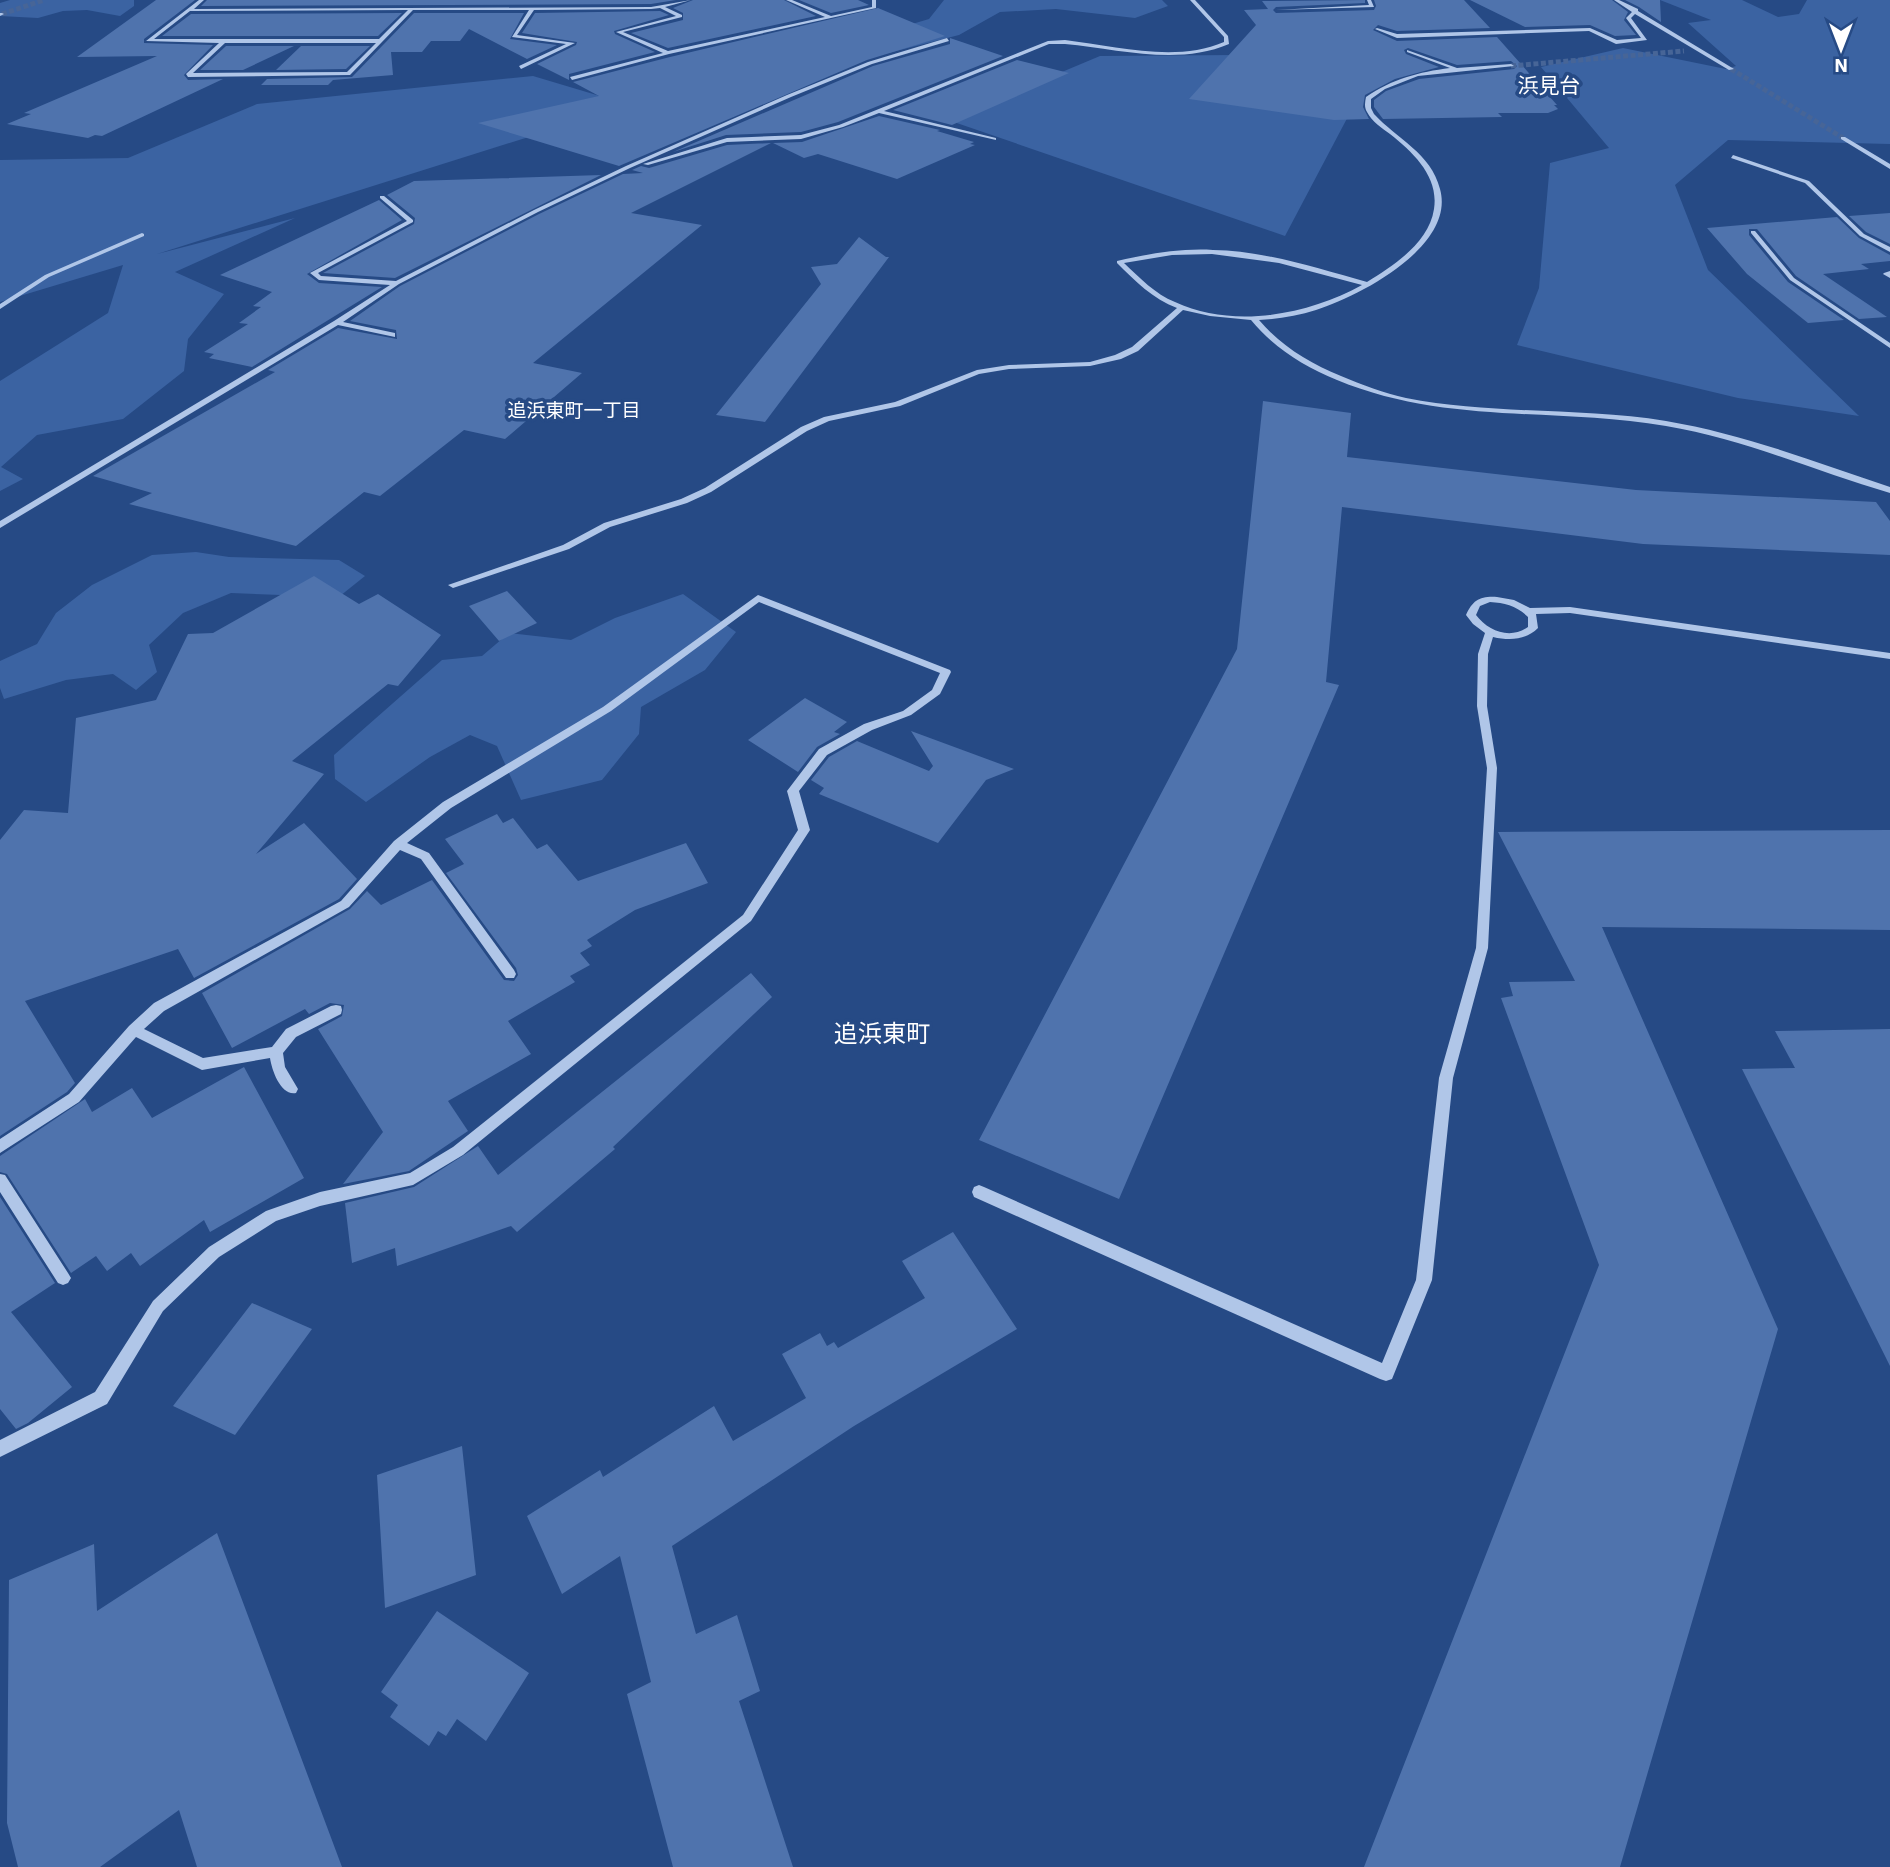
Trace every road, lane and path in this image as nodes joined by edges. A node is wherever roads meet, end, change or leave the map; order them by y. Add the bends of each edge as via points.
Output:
1 (202, 0) edge
2 (445, 0) edge
3 (689, 0) edge
4 (788, 0) edge
5 (874, 0) edge
6 (1192, 0) edge
7 (1369, 0) edge
8 (1616, 0) edge
9 (660, 6) junction
10 (533, 8) junction
11 (412, 9) junction
12 (438, 9) junction
13 (1298, 9) junction
14 (188, 10) junction
15 (1278, 10) dead end
16 (1636, 10) junction
17 (830, 17) junction
18 (1306, 17) dead end
19 (1377, 29) dead end
20 (947, 40) dead end
21 (224, 41) junction
22 (382, 41) junction
23 (1703, 50) junction
24 (1409, 51) dead end
25 (1684, 51) tunnel mouth
26 (668, 53) junction
27 (1511, 65) tunnel mouth
28 (521, 67) dead end
29 (1731, 69) tunnel mouth
30 (1460, 70) junction
31 (572, 78) dead end
32 (879, 111) junction
33 (1843, 138) tunnel mouth
34 (994, 139) dead end
35 (1733, 157) dead end
36 (628, 167) junction
37 (1890, 167) edge
38 (382, 197) dead end
39 (1753, 232) dead end
40 (142, 235) dead end
41 (1890, 250) edge
42 (397, 283) junction
43 (1366, 284) junction
44 (0, 307) edge
45 (1181, 308) junction
46 (1254, 319) junction
47 (337, 323) junction
48 (391, 335) dead end
49 (1890, 346) edge
50 (1890, 490) edge
51 (0, 525) edge
52 (453, 585) dead end
53 (1528, 611) junction
54 (1490, 632) junction
55 (1890, 656) edge
56 (398, 844) junction
57 (510, 974) dead end
58 (336, 1010) dead end
59 (134, 1030) junction
60 (276, 1052) junction
61 (291, 1089) dead end
62 (0, 1147) edge
63 (0, 1180) edge
64 (979, 1192) dead end
65 (63, 1278) dead end
66 (0, 1449) edge

1 - 14 street
2 - 12 street
3 - 9 street
4 - 17 street
5 - 17 street via 874,8
6 - 32 street via 1226,37 1227,43 1217,50 1173,53 1048,43
7 - 13 street via 1372,6
8 - 16 street
9 - 10 street
9 - 26 street via 680,16 618,32
10 - 12 street
10 - 28 street via 514,36 572,43
11 - 12 street
11 - 14 street
11 - 22 street
13 - 15 street
13 - 18 street
14 - 21 street via 149,41
16 - 19 street via 1628,18 1645,39 1616,41 1590,29 1397,36
16 - 23 street
17 - 26 street
20 - 36 street via 870,63
21 - 22 street
21 - 22 street via 188,75 348,74
23 - 25 street
23 - 29 street
24 - 30 street
26 - 31 street
27 - 30 street
30 - 43 street via 1397,80 1368,98 1368,109 1377,121 1423,161 1439,200 1427,237 1413,253
32 - 34 street
32 - 36 street via 801,136 727,140 656,163
33 - 37 street
35 - 41 street via 1807,182 1862,235
36 - 42 street
38 - 42 street via 411,221 313,273 318,278
39 - 49 street via 1792,279
40 - 44 street via 47,276
42 - 47 street
43 - 45 street via 1241,253 1190,252 1119,262 1148,288
43 - 46 street via 1322,306
45 - 46 street
45 - 52 street via 1135,349 1118,357 1090,364 977,372 897,404 827,419 684,501 607,525 566,547
46 - 50 street via 1274,342 1307,364 1386,396 1489,413 1634,419 1703,431 1764,446
47 - 48 street
47 - 51 street
53 - 54 street via 1534,622 1529,632 1511,636
53 - 54 street via 1502,600 1483,600 1471,615
53 - 55 street via 1570,610
54 - 64 street via 1483,654 1482,706 1492,768 1482,948 1446,1078 1424,1280 1386,1373
56 - 57 street via 425,856
56 - 59 street via 345,904 159,1007
56 - 66 street via 447,805 607,709 758,598 946,672 936,692 907,713 869,726 823,752 793,791 804,830 747,918 458,1150 413,1179 320,1199 271,1216 214,1252 158,1306 101,1398
58 - 60 street via 291,1033
59 - 60 street via 202,1064
59 - 62 street via 74,1098
60 - 61 street via 278,1068
63 - 65 street

